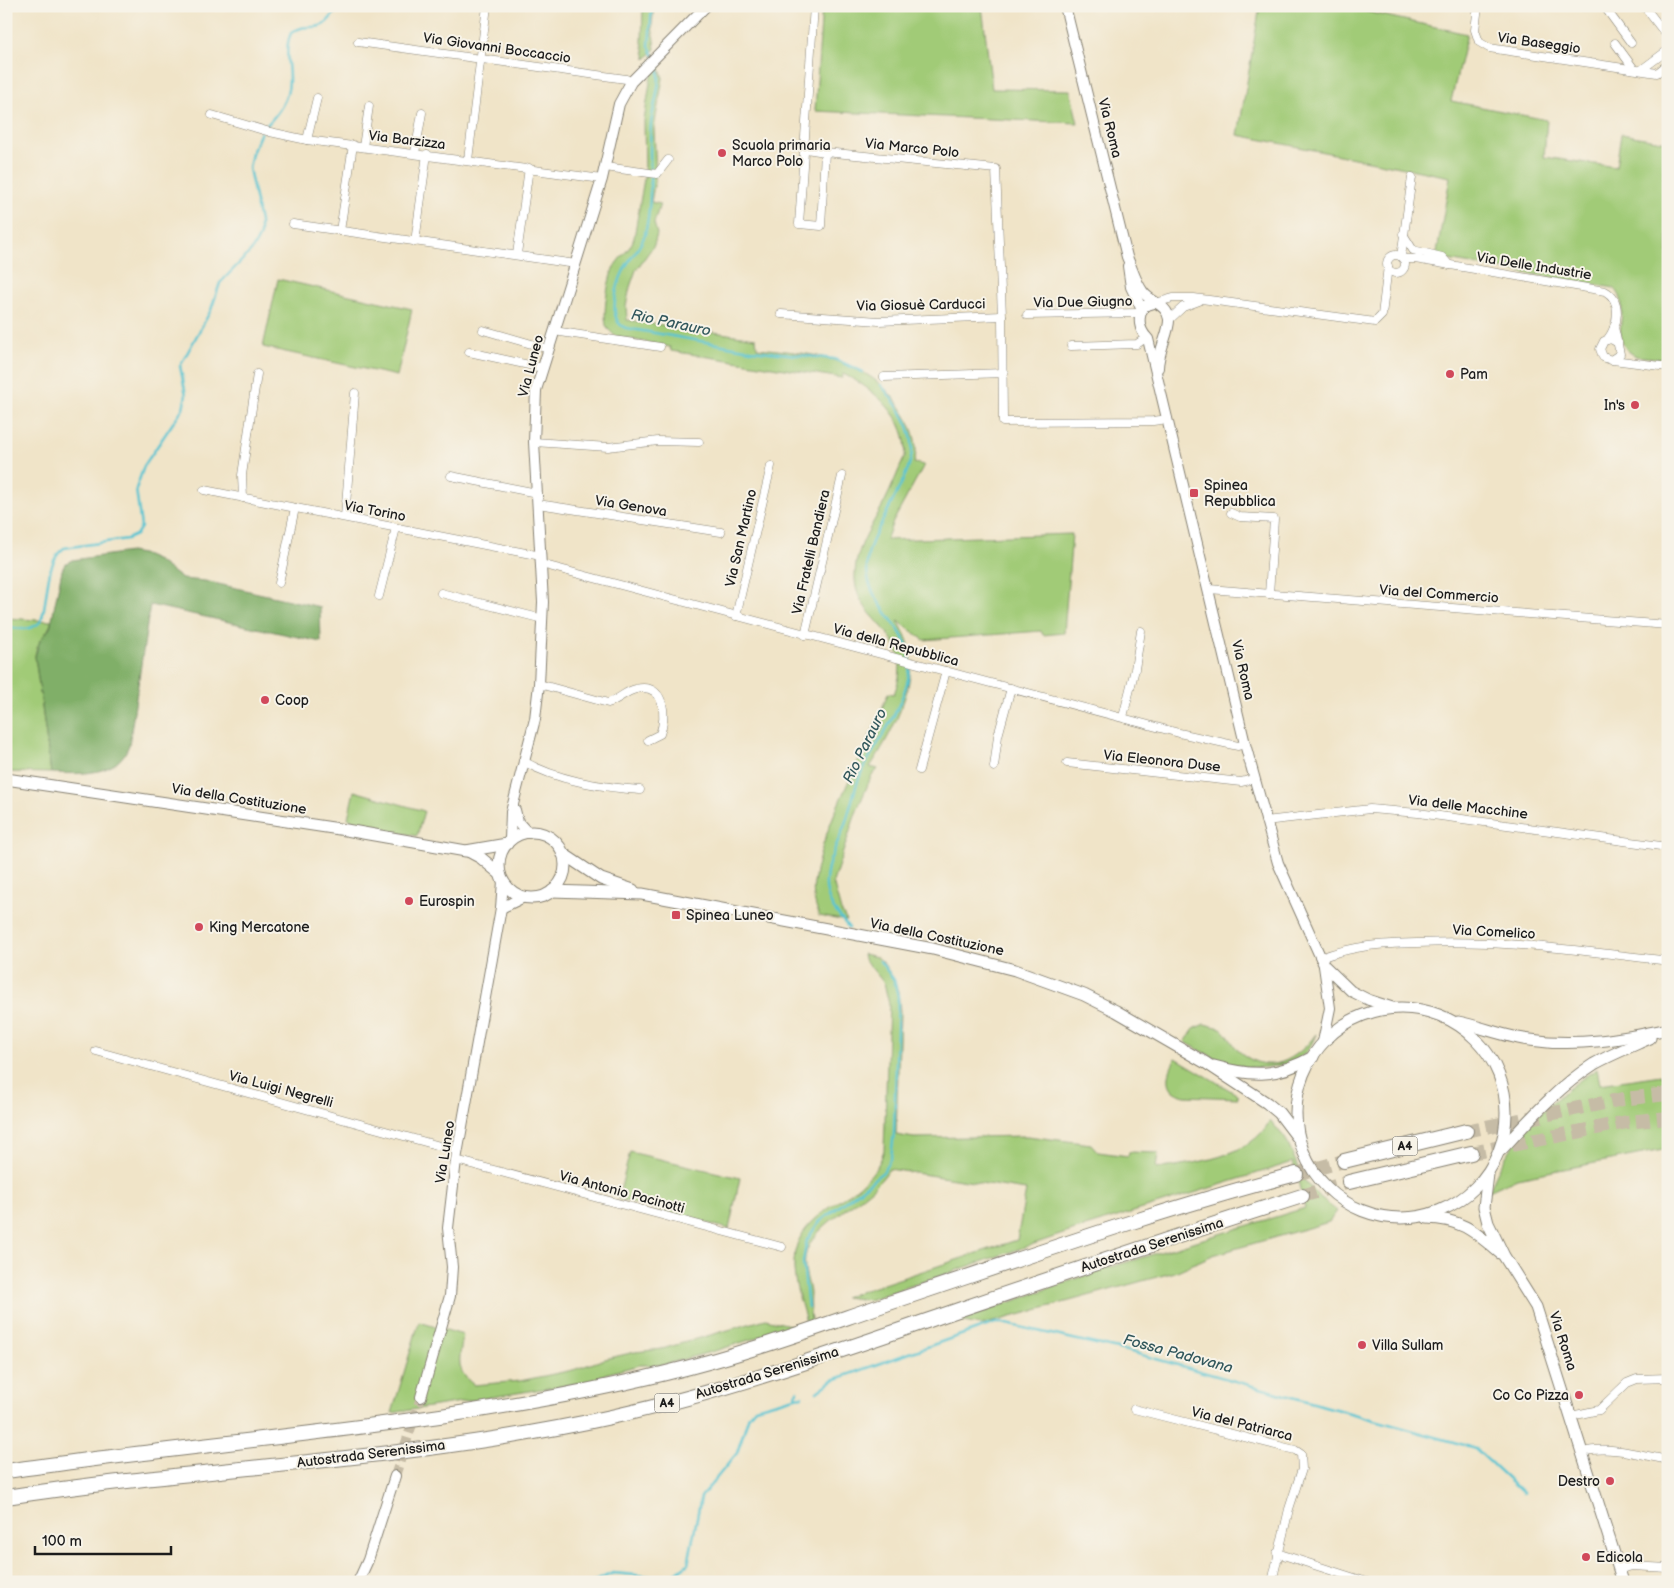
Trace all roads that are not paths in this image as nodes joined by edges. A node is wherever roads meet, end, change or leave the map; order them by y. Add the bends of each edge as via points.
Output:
1 (487, 6) edge
2 (705, 6) edge
3 (814, 6) edge
4 (1065, 6) edge
5 (1478, 6) edge
6 (1604, 6) edge
7 (1644, 6) edge
8 (1668, 33) edge
9 (358, 42) dead end
10 (1615, 43) dead end
11 (1631, 43) dead end
12 (1668, 50) edge
13 (481, 58) junction
14 (1668, 64) edge
15 (1638, 70) junction
16 (631, 82) junction
17 (317, 98) dead end
18 (369, 106) dead end
19 (422, 113) dead end
20 (212, 114) dead end
21 (307, 140) junction
22 (353, 145) junction
23 (363, 147) junction
24 (806, 150) junction
25 (824, 152) junction
26 (415, 153) junction
27 (427, 154) junction
28 (468, 160) junction
29 (668, 160) dead end
30 (605, 167) junction
31 (529, 168) junction
32 (996, 169) joint
33 (1412, 178) dead end
34 (602, 179) junction
35 (293, 224) dead end
36 (340, 231) junction
37 (1402, 234) junction
38 (415, 242) junction
39 (517, 254) junction
40 (1127, 257) junction
41 (1401, 260) junction
42 (576, 264) junction
43 (1449, 265) junction
44 (1388, 266) junction
45 (1397, 273) junction
46 (1387, 285) junction
47 (1173, 298) junction
48 (1206, 300) junction
49 (1154, 303) junction
50 (1178, 310) junction
51 (1141, 312) junction
52 (781, 314) dead end
53 (1026, 315) dead end
54 (1002, 316) junction
55 (1169, 320) junction
56 (1614, 325) junction
57 (482, 330) dead end
58 (554, 331) junction
59 (1165, 335) junction
60 (1148, 338) junction
61 (1607, 340) junction
62 (1619, 345) junction
63 (1071, 346) dead end
64 (660, 347) dead end
65 (549, 349) junction
66 (470, 352) dead end
67 (1611, 360) junction
68 (1638, 362) junction
69 (1668, 367) edge
70 (543, 368) junction
71 (1004, 373) junction
72 (257, 374) dead end
73 (1157, 374) junction
74 (884, 377) dead end
75 (355, 393) dead end
76 (1168, 419) junction
77 (534, 442) junction
78 (699, 442) dead end
79 (771, 466) dead end
80 (451, 476) dead end
81 (842, 476) dead end
82 (204, 490) dead end
83 (537, 492) junction
84 (243, 498) junction
85 (538, 504) junction
86 (295, 508) junction
87 (1231, 513) dead end
88 (344, 517) junction
89 (396, 528) junction
90 (721, 532) dead end
91 (541, 560) junction
92 (279, 583) dead end
93 (1209, 589) junction
94 (441, 593) dead end
95 (1269, 594) junction
96 (379, 596) dead end
97 (736, 616) junction
98 (543, 619) junction
99 (1668, 625) edge
100 (1141, 631) dead end
101 (805, 634) junction
102 (946, 671) junction
103 (539, 684) junction
104 (1011, 688) junction
105 (1123, 717) junction
106 (648, 740) dead end
107 (1245, 744) junction
108 (523, 761) junction
109 (1067, 763) dead end
110 (994, 767) dead end
111 (919, 770) dead end
112 (6, 779) edge
113 (1254, 779) junction
114 (640, 790) dead end
115 (514, 802) junction
116 (1265, 821) junction
117 (528, 832) junction
118 (508, 842) junction
119 (1668, 847) edge
120 (466, 851) junction
121 (562, 853) junction
122 (501, 877) junction
123 (552, 891) junction
124 (642, 894) junction
125 (524, 897) junction
126 (501, 908) junction
127 (1322, 961) junction
128 (1668, 961) edge
129 (1394, 1008) junction
130 (1453, 1021) junction
131 (1668, 1030) edge
132 (1323, 1042) junction
133 (96, 1050) dead end
134 (1312, 1056) junction
135 (1206, 1063) junction
136 (1466, 1131) tunnel mouth
137 (1298, 1138) junction
138 (1471, 1153) tunnel mouth
139 (1498, 1153) junction
140 (457, 1155) junction
141 (1344, 1161) tunnel mouth
142 (1488, 1172) junction
143 (1296, 1174) tunnel mouth
144 (1349, 1182) tunnel mouth
145 (1302, 1196) tunnel mouth
146 (1415, 1217) junction
147 (782, 1247) dead end
148 (1504, 1256) junction
149 (1668, 1378) edge
150 (420, 1398) tunnel mouth
151 (1134, 1409) dead end
152 (1571, 1416) junction
153 (1582, 1452) junction
154 (1668, 1460) edge
155 (6, 1471) edge
156 (395, 1476) tunnel mouth
157 (6, 1498) edge
158 (1277, 1554) junction
159 (1668, 1568) edge
160 (1619, 1570) junction
161 (358, 1582) edge
162 (1272, 1582) edge
163 (1367, 1582) edge
164 (1623, 1582) edge

1 - 13 street
2 - 16 street, Via Luneo
3 - 24 street
4 - 40 street, Via Roma
5 - 15 street, Via Baseggio via 1475,30 1479,42 1489,48
6 - 11 street
7 - 8 street
9 - 13 street, Via Giovanni Boccaccio
10 - 15 street
12 - 15 street
13 - 16 street, Via Giovanni Boccaccio
13 - 28 street
14 - 15 street, Via Baseggio via 1656,72
16 - 30 street, Via Luneo via 616,110
17 - 21 street
18 - 23 street
19 - 26 street
20 - 21 street, Via Barzizza
21 - 22 street, Via Barzizza
22 - 23 street, Via Barzizza
22 - 36 street
23 - 26 street, Via Barzizza
24 - 25 street, Via Marco Polo
24 - 25 street via 800,224 821,226
25 - 32 street, Via Marco Polo
26 - 27 street, Via Barzizza
27 - 28 street, Via Barzizza
27 - 38 street
28 - 31 street, Via Barzizza
29 - 30 street via 656,174
30 - 34 street, Via Luneo
31 - 34 street, Via Barzizza
31 - 39 street
32 - 54 street, Via Giosuè Carducci
33 - 37 street
34 - 42 street, Via Luneo
35 - 36 street
36 - 38 street
37 - 41 street
37 - 43 street via 1413,250 1442,257
38 - 39 street
39 - 42 street
40 - 49 street, Via Roma via 1142,292
40 - 51 street, Via Roma via 1131,287
41 - 43 street, Via Delle Industrie
41 - 44 street via 1388,260
41 - 45 street, Via Delle Industrie
42 - 58 street, Via Luneo
43 - 56 street, Via Delle Industrie via 1605,291 1617,306
44 - 45 street
44 - 46 street
45 - 46 street, Via Delle Industrie
46 - 48 street via 1382,317 1375,322
47 - 48 street
47 - 49 street
47 - 50 street
48 - 50 street
49 - 51 street via 1146,304
49 - 55 street, Via Roma via 1164,308
50 - 55 street
51 - 53 street, Via Due Giugno
51 - 60 street, Via Roma via 1140,323
52 - 54 street, Via Giosuè Carducci via 880,320
54 - 71 street, Via Giosuè Carducci
55 - 59 street, Via Roma
56 - 61 street, Via Delle Industrie
56 - 62 street, Via Delle Industrie
57 - 65 street
58 - 64 street
58 - 65 street, Via Luneo
59 - 60 street via 1157,340
59 - 73 street, Via Roma
60 - 63 street via 1137,344
60 - 73 street, Via Roma
61 - 62 street
61 - 67 street, Via Delle Industrie via 1601,344 1600,353
62 - 67 street via 1618,357
62 - 68 street
65 - 70 street, Via Luneo
66 - 70 street
67 - 68 street
68 - 69 street
70 - 77 street, Via Luneo via 534,408
71 - 74 street
71 - 76 street, Via Giosuè Carducci via 1003,422
72 - 84 street via 242,475
73 - 76 street, Via Roma
75 - 88 street
76 - 93 street, Via Roma
77 - 78 street via 608,447 658,441
77 - 83 street, Via Luneo
79 - 97 street, Via San Martino
80 - 83 street
81 - 101 street, Via Fratelli Bandiera
82 - 84 street, Via Torino
83 - 85 street, Via Luneo
84 - 86 street, Via Torino
85 - 90 street, Via Genova
85 - 91 street, Via Luneo
86 - 88 street, Via Torino
86 - 92 street
87 - 95 street via 1240,517 1274,519
88 - 89 street, Via Torino
89 - 91 street, Via Torino
89 - 96 street
91 - 97 street, Via della Repubblica
91 - 98 street, Via Luneo
93 - 95 street, Via del Commercio
93 - 107 street, Via Roma
94 - 98 street
95 - 99 street, Via del Commercio
97 - 101 street, Via della Repubblica
98 - 103 street, Via Luneo
100 - 105 street
101 - 102 street, Via della Repubblica
102 - 104 street, Via della Repubblica
102 - 111 street
103 - 106 street via 608,703 634,689 651,690 660,698 665,712 660,734
103 - 108 street, Via Luneo via 535,719
104 - 105 street, Via della Repubblica
104 - 110 street via 998,736
105 - 107 street, Via della Repubblica via 1233,745
107 - 113 street, Via Roma
108 - 114 street via 572,780
108 - 115 street, Via Luneo
109 - 113 street, Via Eleonora Duse via 1241,782
112 - 120 main road, Via della Costituzione
113 - 116 street, Via Roma
115 - 117 street, Via Luneo via 518,822
115 - 118 street, Via Luneo
116 - 119 street, Via delle Macchine via 1370,809 1418,812
116 - 127 street, Via Roma via 1284,878
117 - 118 main road
117 - 121 main road via 549,837
118 - 120 main road, Via della Costituzione
118 - 122 main road via 500,856
120 - 122 main road, Via della Costituzione via 481,858
121 - 123 main road via 564,874
121 - 124 main road, Via della Costituzione via 602,879
122 - 125 main road via 511,891
122 - 126 street, Via Luneo
123 - 124 main road, Via della Costituzione
123 - 125 main road via 542,897
124 - 135 main road, Via della Costituzione via 933,949 1015,970 1052,982 1116,1011
125 - 126 street
126 - 140 street, Via Luneo
127 - 128 street, Via Comelico via 1361,945 1440,942 1544,946
127 - 129 street via 1351,992
127 - 132 street via 1330,1008
129 - 130 main road via 1426,1010
129 - 132 main road via 1375,1010 1357,1017
130 - 131 main road via 1528,1040 1561,1043 1616,1040
130 - 139 main road via 1482,1045 1502,1081 1506,1116
131 - 139 main road via 1595,1064 1572,1080 1554,1094
132 - 134 main road
133 - 140 street, Via Luigi Negrelli
134 - 135 main road via 1284,1071 1263,1074 1234,1072
134 - 137 main road via 1296,1096
135 - 137 main road via 1268,1103
136 - 141 highway, A4
137 - 146 main road via 1317,1177 1336,1196 1376,1215
138 - 144 highway, A4
139 - 142 main road
140 - 147 street, Via Antonio Pacinotti
140 - 150 street, Via Luneo via 448,1228 452,1267 450,1296
142 - 146 main road via 1460,1200 1439,1211
142 - 148 main road via 1485,1216
143 - 155 highway, Autostrada Serenissima / A4 via 1207,1197 743,1352 605,1388 472,1412
145 - 157 highway, Autostrada Serenissima / A4 via 1127,1252 829,1355 609,1417 478,1441
146 - 148 main road via 1457,1222
148 - 152 main road, Via Roma via 1536,1307
149 - 152 street via 1637,1379 1627,1383 1599,1410
151 - 158 street, Via del Patriarca via 1301,1454 1302,1469
152 - 153 main road, Via Roma
153 - 154 street via 1611,1450
153 - 160 main road, Via Roma
156 - 161 street
158 - 162 street, Via del Patriarca
158 - 163 street
159 - 160 street via 1632,1566
160 - 164 main road, Via Roma

